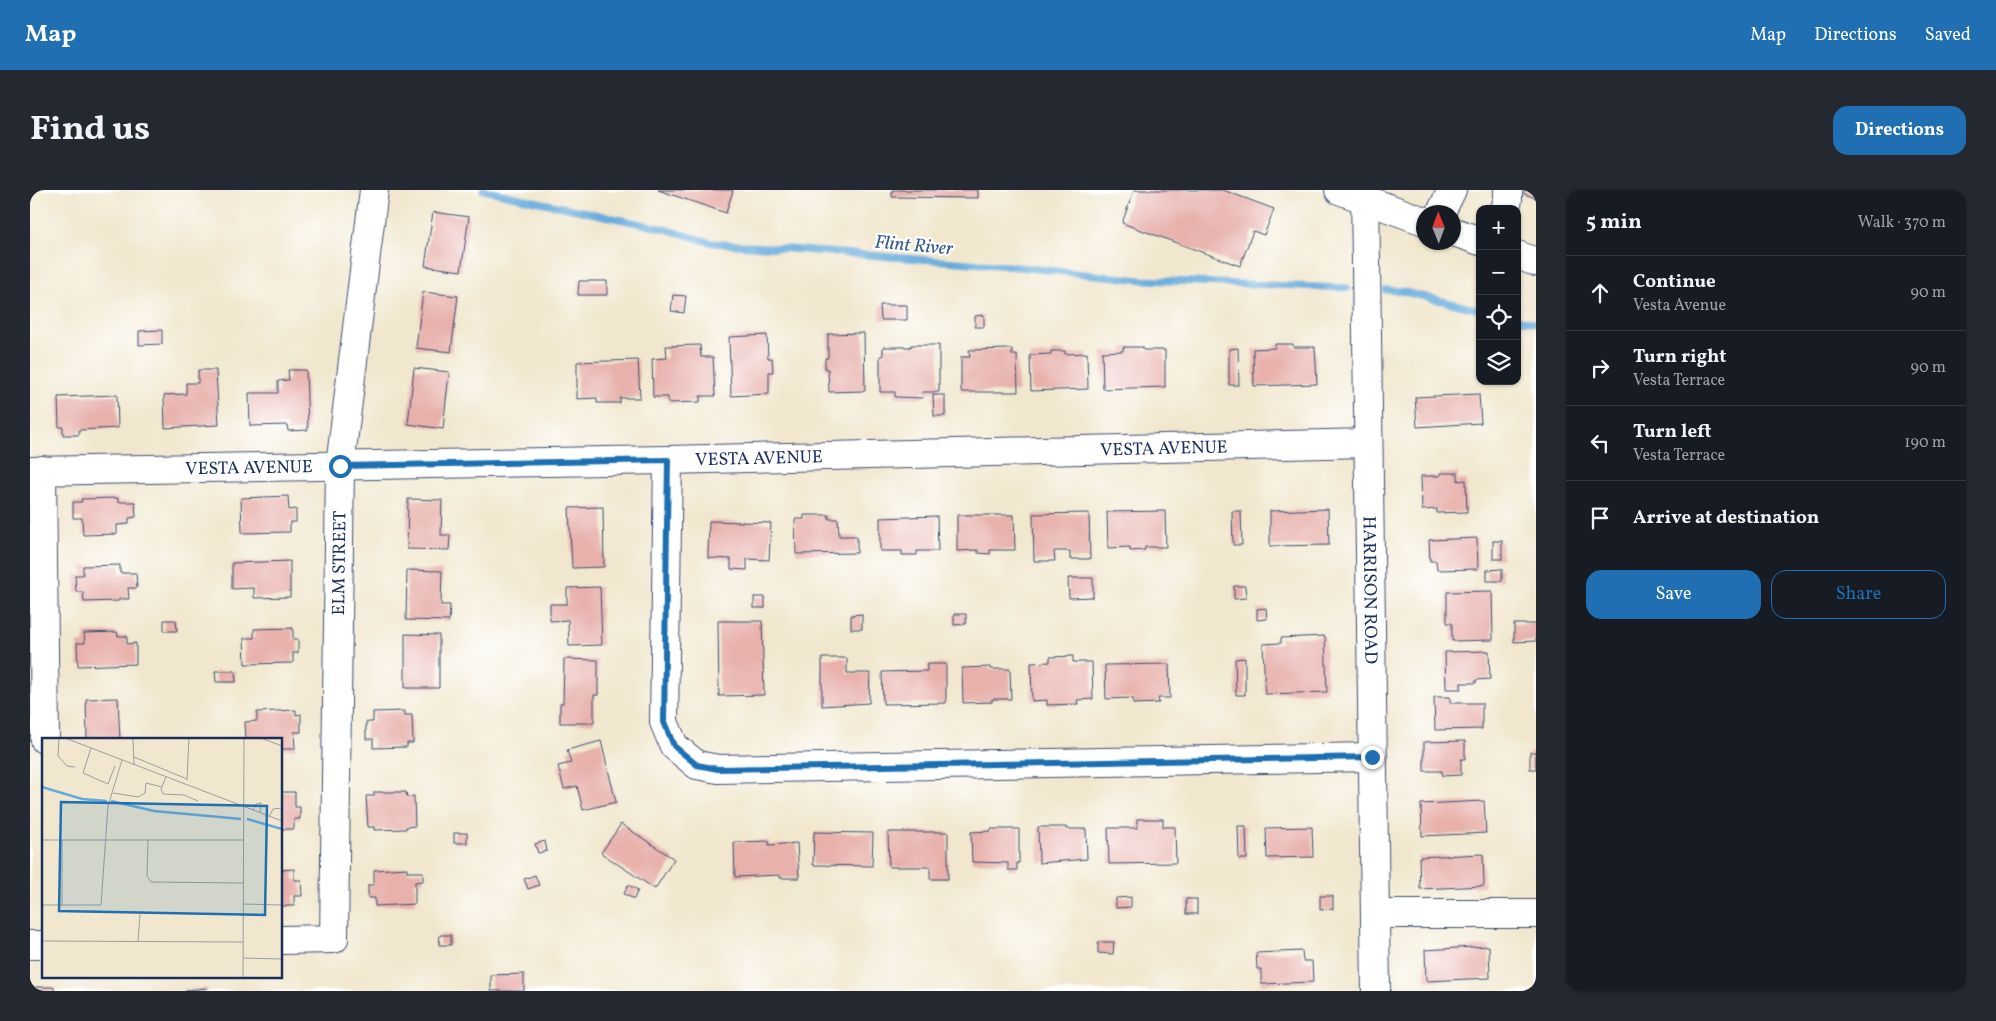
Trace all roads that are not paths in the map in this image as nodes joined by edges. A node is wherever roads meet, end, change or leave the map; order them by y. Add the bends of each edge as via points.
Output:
1 (374, 190) edge
2 (1339, 190) edge
3 (1452, 190) edge
4 (1508, 190) edge
5 (1365, 195) edge
6 (1444, 205) edge
7 (1506, 205) edge
8 (1416, 217) edge
9 (1461, 234) edge
10 (1476, 240) edge
11 (1521, 256) edge
12 (1536, 262) edge
13 (1368, 443) junction
14 (668, 460) junction
15 (340, 466) junction
16 (36, 470) edge
17 (45, 738) edge
18 (1372, 757) junction
19 (1375, 914) junction
20 (1536, 914) edge
21 (282, 940) edge
22 (1376, 991) edge

1 - 15 street, ELM STREET
2 - 5 street
3 - 6 street
4 - 7 street
5 - 8 street
5 - 13 street, HARRISON ROAD
9 - 10 street
11 - 12 street
13 - 14 street, VESTA AVENUE
13 - 18 street, HARRISON ROAD
14 - 15 street, VESTA AVENUE
14 - 18 street via 664,722 674,746 697,765 718,769
15 - 16 street, VESTA AVENUE
15 - 21 street, ELM STREET via 334,938
16 - 17 street
18 - 19 street, HARRISON ROAD
19 - 20 street
19 - 22 street, HARRISON ROAD

